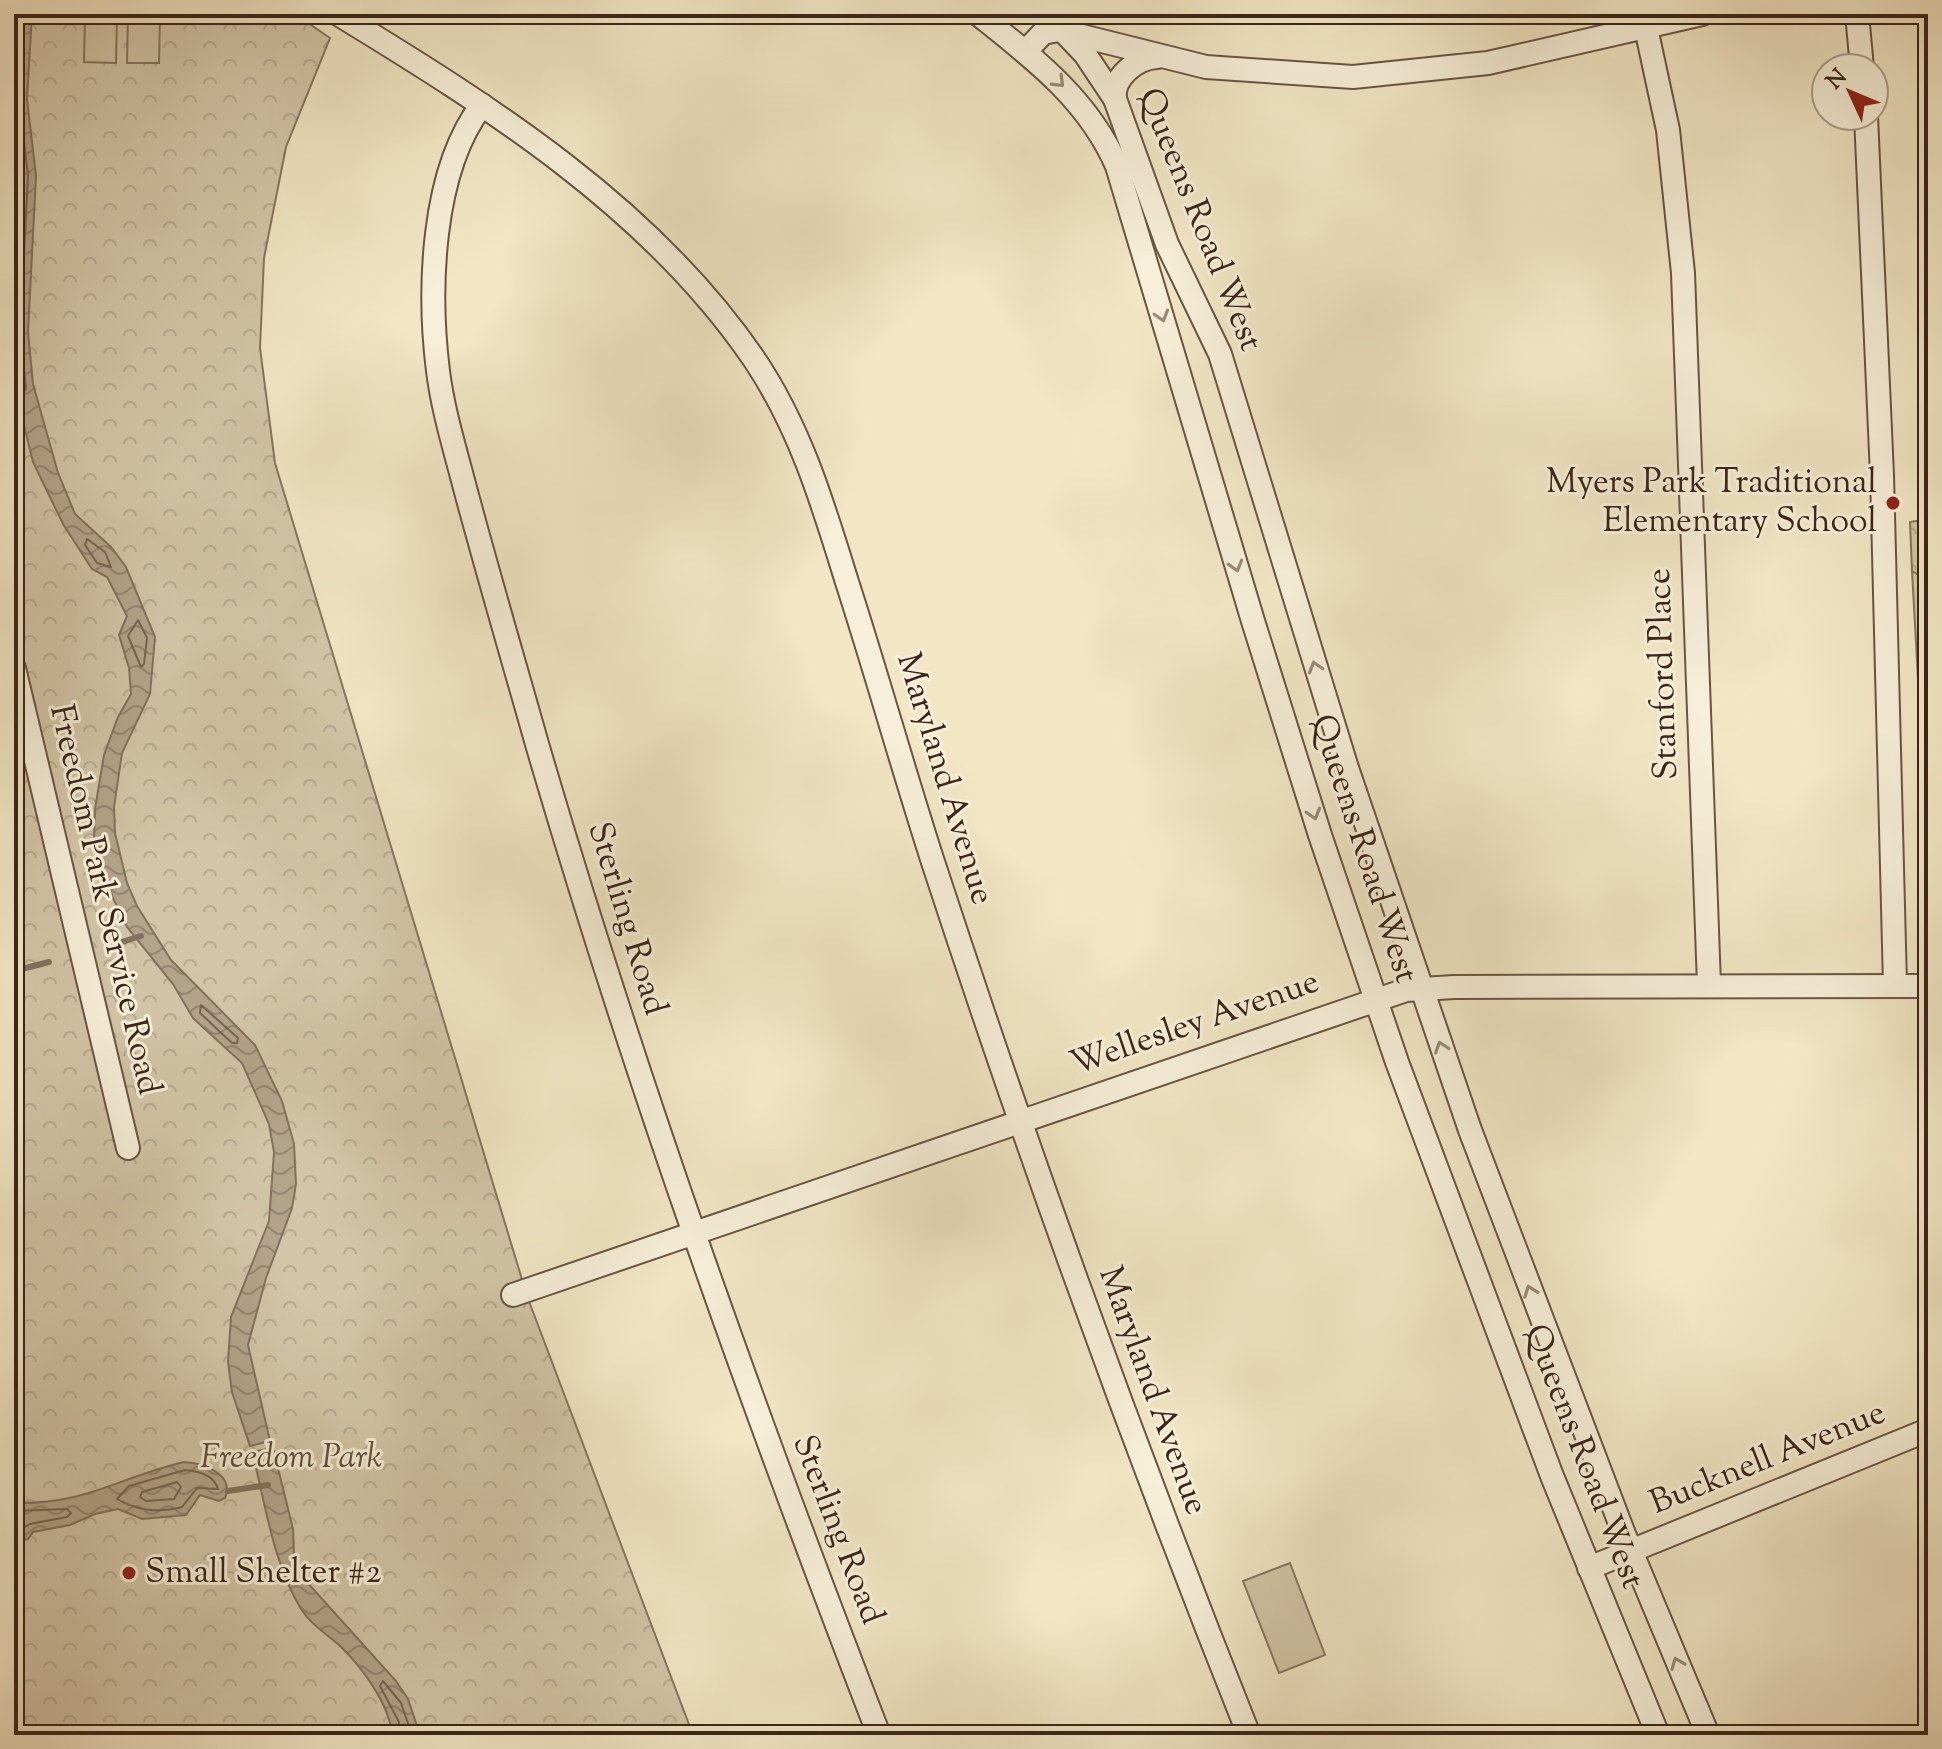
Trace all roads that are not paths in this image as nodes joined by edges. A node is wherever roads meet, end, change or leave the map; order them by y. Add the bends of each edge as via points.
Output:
1 (338, 14) edge
2 (978, 14) edge
3 (1047, 14) edge
4 (1702, 14) edge
5 (1857, 14) edge
6 (1646, 28) junction
7 (1064, 31) junction
8 (1025, 52) junction
9 (1861, 52) edge
10 (1159, 57) junction
11 (1115, 99) junction
12 (482, 105) junction
13 (1867, 132) edge
14 (14, 668) edge
15 (1709, 985) junction
16 (1895, 985) junction
17 (1928, 986) edge
18 (1420, 987) junction
19 (1376, 998) junction
20 (1019, 1120) junction
21 (128, 1148) dead end
22 (693, 1233) junction
23 (513, 1295) dead end
24 (1928, 1430) edge
25 (1631, 1551) junction
26 (1589, 1568) junction
27 (879, 1735) edge
28 (1249, 1735) edge
29 (1658, 1735) edge
30 (1708, 1735) edge

1 - 12 street, Maryland Avenue
2 - 8 street, Queens Road West
3 - 7 street, Queens Road West
4 - 6 street
5 - 9 street
6 - 10 street via 1488,63 1379,76 1224,69
6 - 15 street, Stanford Place via 1668,130 1683,273
7 - 8 street via 1043,33
7 - 10 street
7 - 11 street, Queens Road West
8 -> 19 street, Queens Road West via 1084,109 1117,166 1253,621
10 - 11 street via 1130,68 1118,83
18 -> 11 street, Queens Road West via 1220,354 1167,244
12 - 20 street, Maryland Avenue via 645,231 720,314 784,410 821,498
12 - 22 street, Sterling Road via 457,148 440,226 434,314 442,396 585,903
13 - 16 street
14 - 21 street, Freedom Park Service Road
15 - 16 street, Wellesley Avenue
15 - 18 street, Wellesley Avenue
16 - 17 street, Wellesley Avenue
18 - 19 street, Wellesley Avenue
25 -> 18 street, Queens Road West
19 - 20 street, Wellesley Avenue
19 - 26 street, Queens Road West
20 - 22 street, Wellesley Avenue
20 - 28 street, Maryland Avenue via 1146,1475
22 - 23 street, Wellesley Avenue
22 - 27 street, Sterling Road
24 - 25 street, Bucknell Avenue
25 - 26 street, Bucknell Avenue
30 -> 25 street, Queens Road West
26 - 29 street, Queens Road West

